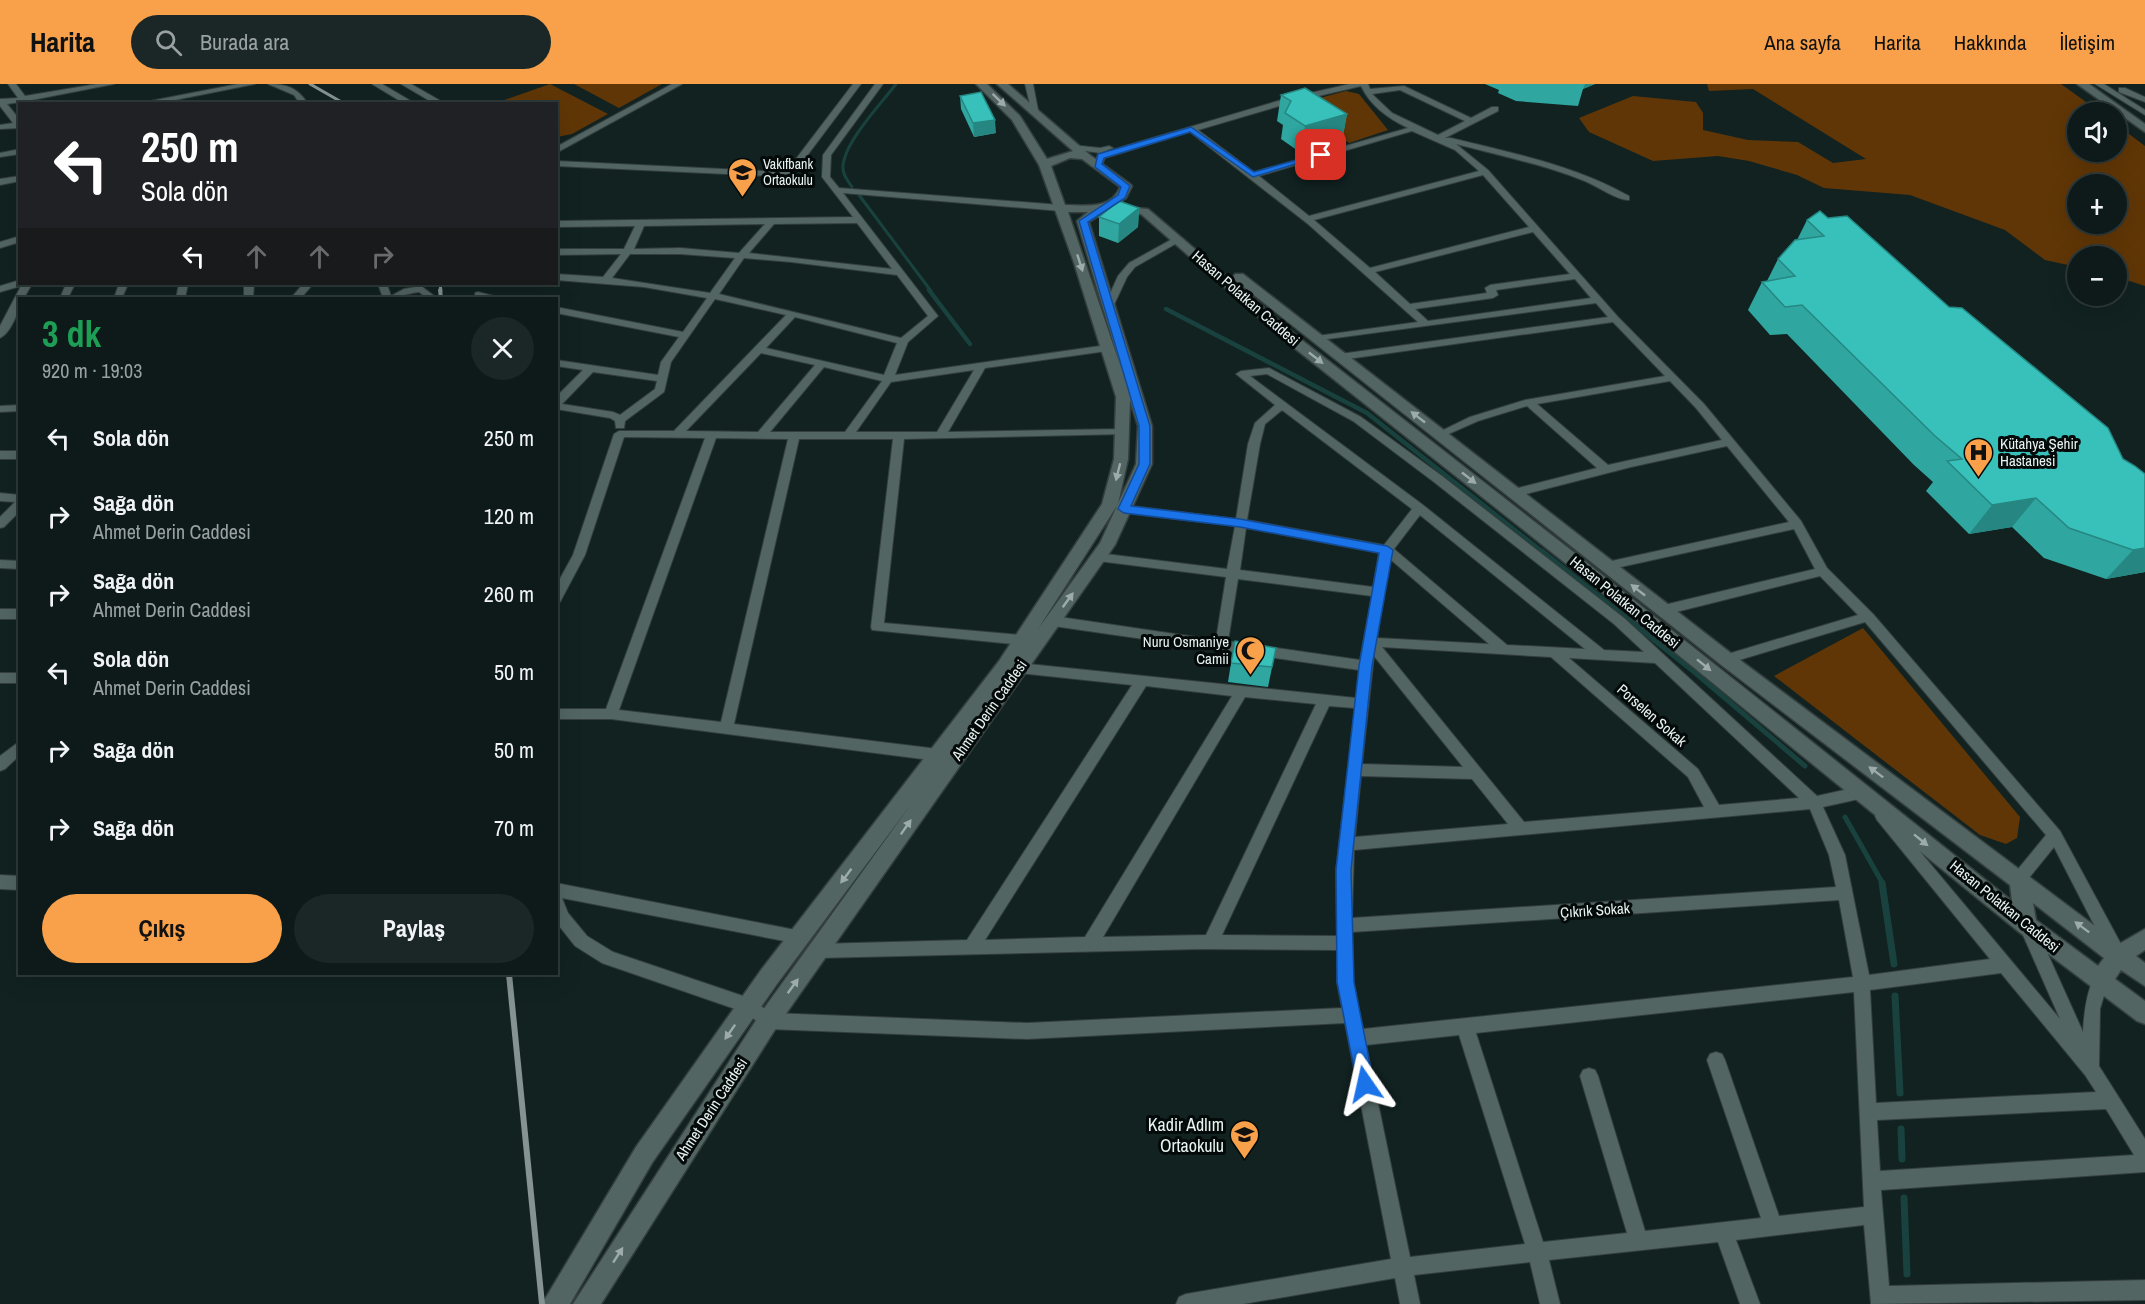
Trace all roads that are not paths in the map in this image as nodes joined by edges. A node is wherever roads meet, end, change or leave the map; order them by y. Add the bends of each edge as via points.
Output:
1 (12, 84) edge
2 (110, 84) edge
3 (251, 84) edge
4 (272, 84) edge
5 (376, 84) edge
6 (405, 84) edge
7 (678, 84) edge
8 (857, 84) edge
9 (879, 84) edge
10 (981, 84) edge
11 (1002, 84) edge
12 (1029, 84) edge
13 (1327, 84) edge
14 (2082, 84) edge
15 (2100, 84) edge
16 (2110, 84) edge
17 (1345, 85) edge
18 (1363, 87) edge
19 (2145, 100) edge
20 (25, 101) edge
21 (0, 102) edge
22 (150, 102) edge
23 (301, 102) edge
24 (408, 102) edge
25 (438, 102) edge
26 (1495, 109) dead end
27 (1036, 113) junction
28 (2145, 113) edge
29 (1471, 121) junction
30 (18, 124) edge
31 (18, 125) edge
32 (0, 127) edge
33 (1191, 129) junction
34 (1412, 129) junction
35 (2145, 129) edge
36 (1441, 137) junction
37 (558, 150) edge
38 (18, 151) edge
39 (0, 155) edge
40 (1086, 156) junction
41 (558, 163) edge
42 (1045, 165) junction
43 (1485, 172) junction
44 (1253, 175) junction
45 (18, 178) edge
46 (0, 182) edge
47 (1126, 186) junction
48 (836, 190) junction
49 (1626, 198) dead end
50 (1061, 208) junction
51 (1101, 208) junction
52 (1308, 219) junction
53 (859, 220) junction
54 (771, 222) junction
55 (558, 224) edge
56 (641, 224) junction
57 (1536, 228) junction
58 (1179, 239) junction
59 (18, 240) edge
60 (0, 245) edge
61 (628, 251) junction
62 (558, 252) edge
63 (742, 255) junction
64 (1370, 271) junction
65 (900, 273) junction
66 (1577, 276) junction
67 (558, 277) edge
68 (607, 278) junction
69 (18, 284) edge
70 (307, 285) edge
71 (0, 289) edge
72 (297, 297) edge
73 (397, 297) edge
74 (431, 297) edge
75 (713, 297) junction
76 (1599, 300) junction
77 (18, 301) edge
78 (1109, 307) junction
79 (1408, 307) junction
80 (558, 310) edge
81 (793, 314) junction
82 (1615, 319) junction
83 (1425, 323) junction
84 (0, 335) edge
85 (685, 335) junction
86 (1317, 339) junction
87 (903, 341) junction
88 (1107, 348) junction
89 (758, 349) junction
90 (1340, 357) junction
91 (558, 363) edge
92 (821, 364) junction
93 (591, 368) junction
94 (980, 368) junction
95 (662, 378) junction
96 (1672, 378) junction
97 (888, 380) junction
98 (1528, 402) junction
99 (558, 403) edge
100 (558, 405) edge
101 (1281, 405) junction
102 (18, 406) edge
103 (0, 409) edge
104 (620, 420) junction
105 (1122, 432) junction
106 (678, 433) junction
107 (712, 433) junction
108 (619, 434) junction
109 (762, 434) junction
110 (795, 434) junction
111 (1440, 434) junction
112 (849, 435) junction
113 (941, 435) junction
114 (899, 436) junction
115 (1731, 442) junction
116 (0, 455) edge
117 (18, 455) edge
118 (1606, 470) junction
119 (1514, 493) junction
120 (0, 498) edge
121 (18, 502) edge
122 (18, 504) edge
123 (1419, 508) junction
124 (1124, 509) junction
125 (18, 521) edge
126 (2, 522) edge
127 (1240, 523) junction
128 (1797, 524) junction
129 (1387, 550) junction
130 (1098, 557) junction
131 (0, 564) edge
132 (18, 565) edge
133 (1607, 566) junction
134 (1822, 571) junction
135 (1232, 576) junction
136 (1378, 592) junction
137 (558, 595) edge
138 (1665, 610) junction
139 (0, 614) edge
140 (18, 614) edge
141 (1868, 617) junction
142 (1053, 621) junction
143 (1022, 640) junction
144 (1370, 642) junction
145 (1221, 646) junction
146 (1505, 650) junction
147 (1555, 652) junction
148 (1601, 655) junction
149 (1659, 658) junction
150 (1726, 659) junction
151 (1366, 666) junction
152 (1019, 668) junction
153 (0, 678) edge
154 (18, 678) edge
155 (1142, 681) junction
156 (1242, 691) junction
157 (1325, 700) junction
158 (1362, 704) junction
159 (558, 714) edge
160 (611, 714) junction
161 (726, 729) junction
162 (18, 747) edge
163 (0, 750) edge
164 (938, 755) junction
165 (0, 765) edge
166 (1354, 770) junction
167 (1476, 773) junction
168 (1862, 792) junction
169 (1814, 803) junction
170 (1715, 812) junction
171 (1521, 829) junction
172 (2055, 835) junction
173 (1346, 844) junction
174 (2019, 879) junction
175 (558, 890) edge
176 (1845, 893) junction
177 (558, 907) edge
178 (2026, 925) junction
179 (1345, 935) junction
180 (800, 937) junction
181 (2145, 939) edge
182 (1210, 943) junction
183 (1090, 944) junction
184 (972, 947) junction
185 (817, 951) junction
186 (2119, 955) junction
187 (2004, 965) junction
188 (2145, 976) edge
189 (2100, 982) junction
190 (1861, 984) junction
191 (749, 1006) junction
192 (2145, 1014) edge
193 (1352, 1015) junction
194 (768, 1020) junction
195 (1465, 1026) junction
196 (1356, 1038) junction
197 (1716, 1060) dead end
198 (2091, 1069) junction
199 (1589, 1076) dead end
200 (2110, 1100) junction
201 (1868, 1113) junction
202 (2145, 1155) edge
203 (2145, 1163) edge
204 (1872, 1181) junction
205 (1874, 1215) junction
206 (1773, 1226) junction
207 (1724, 1232) junction
208 (1639, 1241) junction
209 (1537, 1252) junction
210 (1402, 1267) junction
211 (2145, 1290) edge
212 (591, 1300) edge
213 (1881, 1300) edge
214 (555, 1304) edge
215 (1186, 1304) edge
216 (1410, 1304) edge
217 (1550, 1304) edge
218 (1750, 1304) edge

1 - 20 street
2 - 20 street
3 - 22 street
4 - 23 street via 297,93
5 - 24 street
6 - 25 street
7 - 37 street
8 - 41 street via 788,175
9 - 48 street via 827,155 826,177
10 -> 42 main road, Ahmet Derin Caddesi via 1016,118
11 - 27 main road
12 - 27 street
13 - 40 street
14 - 35 main road
15 - 28 street
16 - 19 street
17 - 18 street
17 - 33 street
18 - 29 street via 1401,88
18 - 34 street via 1375,103
20 - 21 street
21 - 30 street
26 - 29 street
27 - 40 main road
29 - 36 street
31 - 32 street
33 - 40 street via 1101,156
33 - 44 street
34 - 36 street
34 - 43 street via 1457,147
34 - 44 street
36 - 49 street via 1610,187
38 - 39 street
40 - 42 main road via 1067,154
40 - 47 main road
42 - 50 main road, Ahmet Derin Caddesi
43 - 52 street
43 - 57 street
44 - 52 street
45 - 46 street
47 - 51 main road, Ahmet Derin Caddesi via 1122,196
47 - 86 main road, Hasan Polatkan Caddesi
48 - 50 street
48 - 53 street
50 - 51 main road, Hasan Polatkan Caddesi
50 -> 88 main road, Ahmet Derin Caddesi
51 - 58 main road, Hasan Polatkan Caddesi via 1144,211
51 - 78 main road, Ahmet Derin Caddesi via 1083,221
52 - 64 street
53 - 54 street
53 - 65 street
54 - 56 street
54 - 63 street
55 - 56 street
56 - 61 street
57 - 64 street
57 - 66 street
58 - 78 street via 1132,266
58 -> 168 main road, Hasan Polatkan Caddesi via 1293,340
59 - 60 street
61 - 62 street
61 - 63 street
61 - 68 street
63 - 65 street
63 - 75 street
64 - 79 street
65 - 87 street via 933,316
66 - 76 street
66 - 79 street via 1490,288 1493,295
67 - 68 street
68 - 75 street
69 - 71 street
70 - 72 street
73 - 74 street via 421,289
75 - 81 street
75 - 85 street
76 - 82 street
76 - 83 street
77 - 84 street
78 - 124 main road, Ahmet Derin Caddesi via 1145,426 1144,464
79 - 83 street
80 - 85 street
81 - 87 street
81 - 89 street
82 - 90 street
82 - 96 street
83 - 86 street
85 - 95 street via 666,362
86 - 90 main road, Hasan Polatkan Caddesi
87 - 97 street
88 - 94 street
88 - 105 main road, Ahmet Derin Caddesi via 1122,397
89 - 92 street
89 - 106 street
111 -> 90 main road, Hasan Polatkan Caddesi
91 - 93 street
92 - 97 street
92 - 109 street
93 - 95 street
93 - 99 street
94 - 97 street
94 - 113 street
95 - 104 street via 660,390
96 - 98 street
96 - 115 street
97 - 112 street
98 - 111 street
98 - 118 street
100 - 104 street via 613,415
101 - 123 street
101 - 127 street via 1260,423
101 - 149 street via 1241,374 1269,371 1357,419 1619,621
102 - 103 street
104 - 108 street
105 - 113 street
105 -> 143 main road, Ahmet Derin Caddesi via 1121,459 1110,504
106 - 107 street
106 - 108 street
107 - 109 street
107 - 160 street
108 - 137 street via 579,555
109 - 110 street
110 - 112 street
110 - 161 street
111 - 119 main road, Hasan Polatkan Caddesi
112 - 114 street
113 - 114 street
114 - 143 street via 877,627
115 - 118 street
115 - 128 street
116 - 117 street
118 - 119 street
119 - 133 main road, Hasan Polatkan Caddesi
120 - 121 street
122 - 126 street
123 - 129 street
123 - 148 street
124 - 127 street
124 - 130 main road, Ahmet Derin Caddesi
125 - 126 street
127 - 129 street
127 - 135 street
128 - 133 street
128 - 134 street
129 - 136 street
129 - 146 street
130 - 135 street
142 -> 130 main road, Ahmet Derin Caddesi
131 - 132 street
138 -> 133 main road, Hasan Polatkan Caddesi
134 - 138 street
134 - 141 street
135 - 136 street
135 - 145 street
136 - 144 street
138 - 150 main road, Hasan Polatkan Caddesi
139 - 140 street
141 - 150 street
141 - 172 street
142 - 145 street
142 - 152 main road, Ahmet Derin Caddesi
143 - 164 main road, Ahmet Derin Caddesi
144 - 146 street
144 - 151 street
144 - 167 street
145 - 151 street
146 - 147 street
147 - 148 street
147 - 170 street, Porselen Sokak via 1693,773
148 - 149 street
149 - 169 street
174 -> 150 main road, Hasan Polatkan Caddesi
151 - 158 street
152 - 155 street
185 -> 152 main road, Ahmet Derin Caddesi
153 - 154 street
155 - 156 street
155 - 184 street
156 - 157 street
156 - 183 street
157 - 158 street
157 - 182 street
158 - 166 street
159 - 160 street
160 - 161 street
161 - 164 street
162 - 163 street
162 - 165 street
164 -> 180 main road, Ahmet Derin Caddesi
166 - 167 street
166 - 173 street
167 - 171 street
168 - 169 street
168 -> 178 main road, Hasan Polatkan Caddesi
168 - 187 street
169 - 170 street
169 - 176 street via 1837,855
170 - 171 street
171 - 173 street
172 - 174 street
172 - 186 street
173 - 179 street
174 - 178 main road
186 -> 174 main road, Hasan Polatkan Caddesi
175 - 180 street
176 - 179 street, Çıkrık Sokak
176 - 190 street
177 - 191 street via 581,941 608,958
178 - 189 main road, Hasan Polatkan Caddesi
178 - 198 street
179 - 182 street, Çıkrık Sokak
179 - 193 street via 1345,982
180 - 191 main road, Ahmet Derin Caddesi
181 - 186 main road
182 - 183 street, Çıkrık Sokak
183 - 184 street, Çıkrık Sokak
184 - 185 street, Çıkrık Sokak
194 -> 185 main road, Ahmet Derin Caddesi
186 - 188 main road, Hasan Polatkan Caddesi
186 - 189 main road
187 - 190 street
187 - 198 street
189 - 192 main road, Hasan Polatkan Caddesi
189 - 198 street via 2092,1009
190 - 195 street
190 - 201 street
191 - 194 street
191 -> 214 main road, Ahmet Derin Caddesi via 644,1155
193 - 194 street via 1027,1031
193 - 196 street
212 -> 194 main road, Ahmet Derin Caddesi
195 - 196 street
195 - 209 street
196 - 210 street
197 - 206 street
198 - 200 street
199 - 208 street
200 - 201 street
200 - 202 street
201 - 204 street
203 - 204 street
204 - 205 street
205 - 206 street
205 - 213 street
206 - 207 street
207 - 208 street
207 - 218 street
208 - 209 street
209 - 210 street
209 - 217 street
210 - 215 street
210 - 216 street
211 - 213 street

